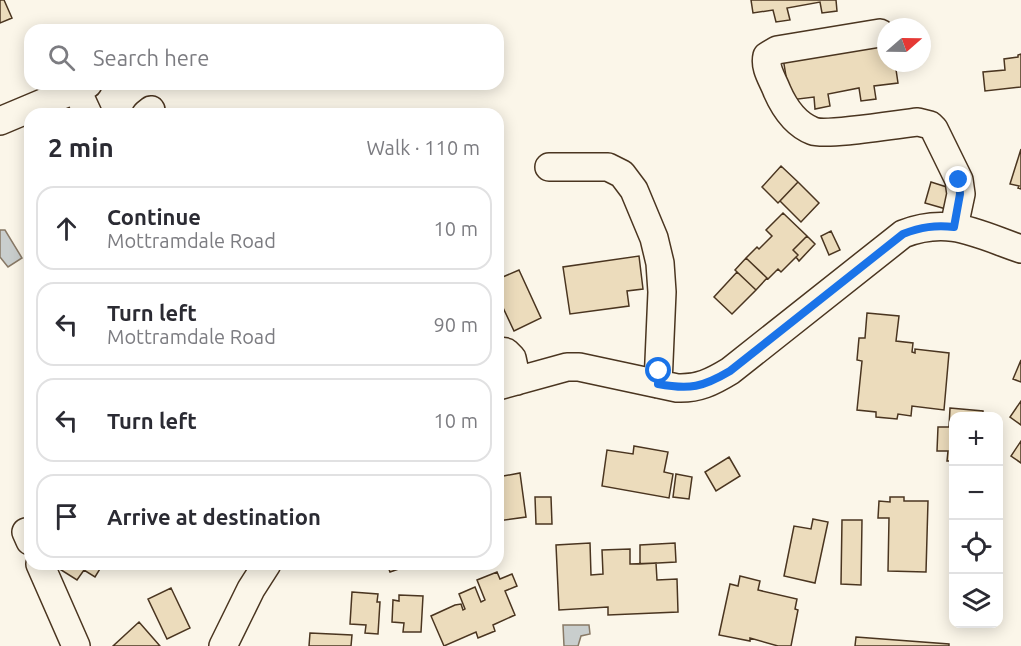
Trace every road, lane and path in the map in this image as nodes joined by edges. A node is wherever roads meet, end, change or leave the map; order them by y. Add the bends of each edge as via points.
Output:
1 (877, 33) edge
2 (73, 90) edge
3 (83, 90) edge
4 (32, 108) edge
5 (87, 108) edge
6 (24, 111) edge
7 (0, 122) edge
8 (549, 167) dead end
9 (954, 227) junction
10 (1021, 249) edge
11 (504, 352) edge
12 (508, 383) edge
13 (658, 384) junction
14 (43, 570) edge
15 (263, 570) edge
16 (76, 646) edge
17 (222, 646) edge

1 - 9 street via 777,50 767,56 767,66 789,112 816,132 918,122 930,125 959,180
2 - 4 street
3 - 5 street
6 - 7 street
8 - 13 street via 608,167 622,174 634,190 660,263
9 - 10 street
9 - 13 street via 922,227 903,234 711,382 691,388
11 - 12 street via 512,358
12 - 13 street via 573,367
14 - 16 street
15 - 17 street

